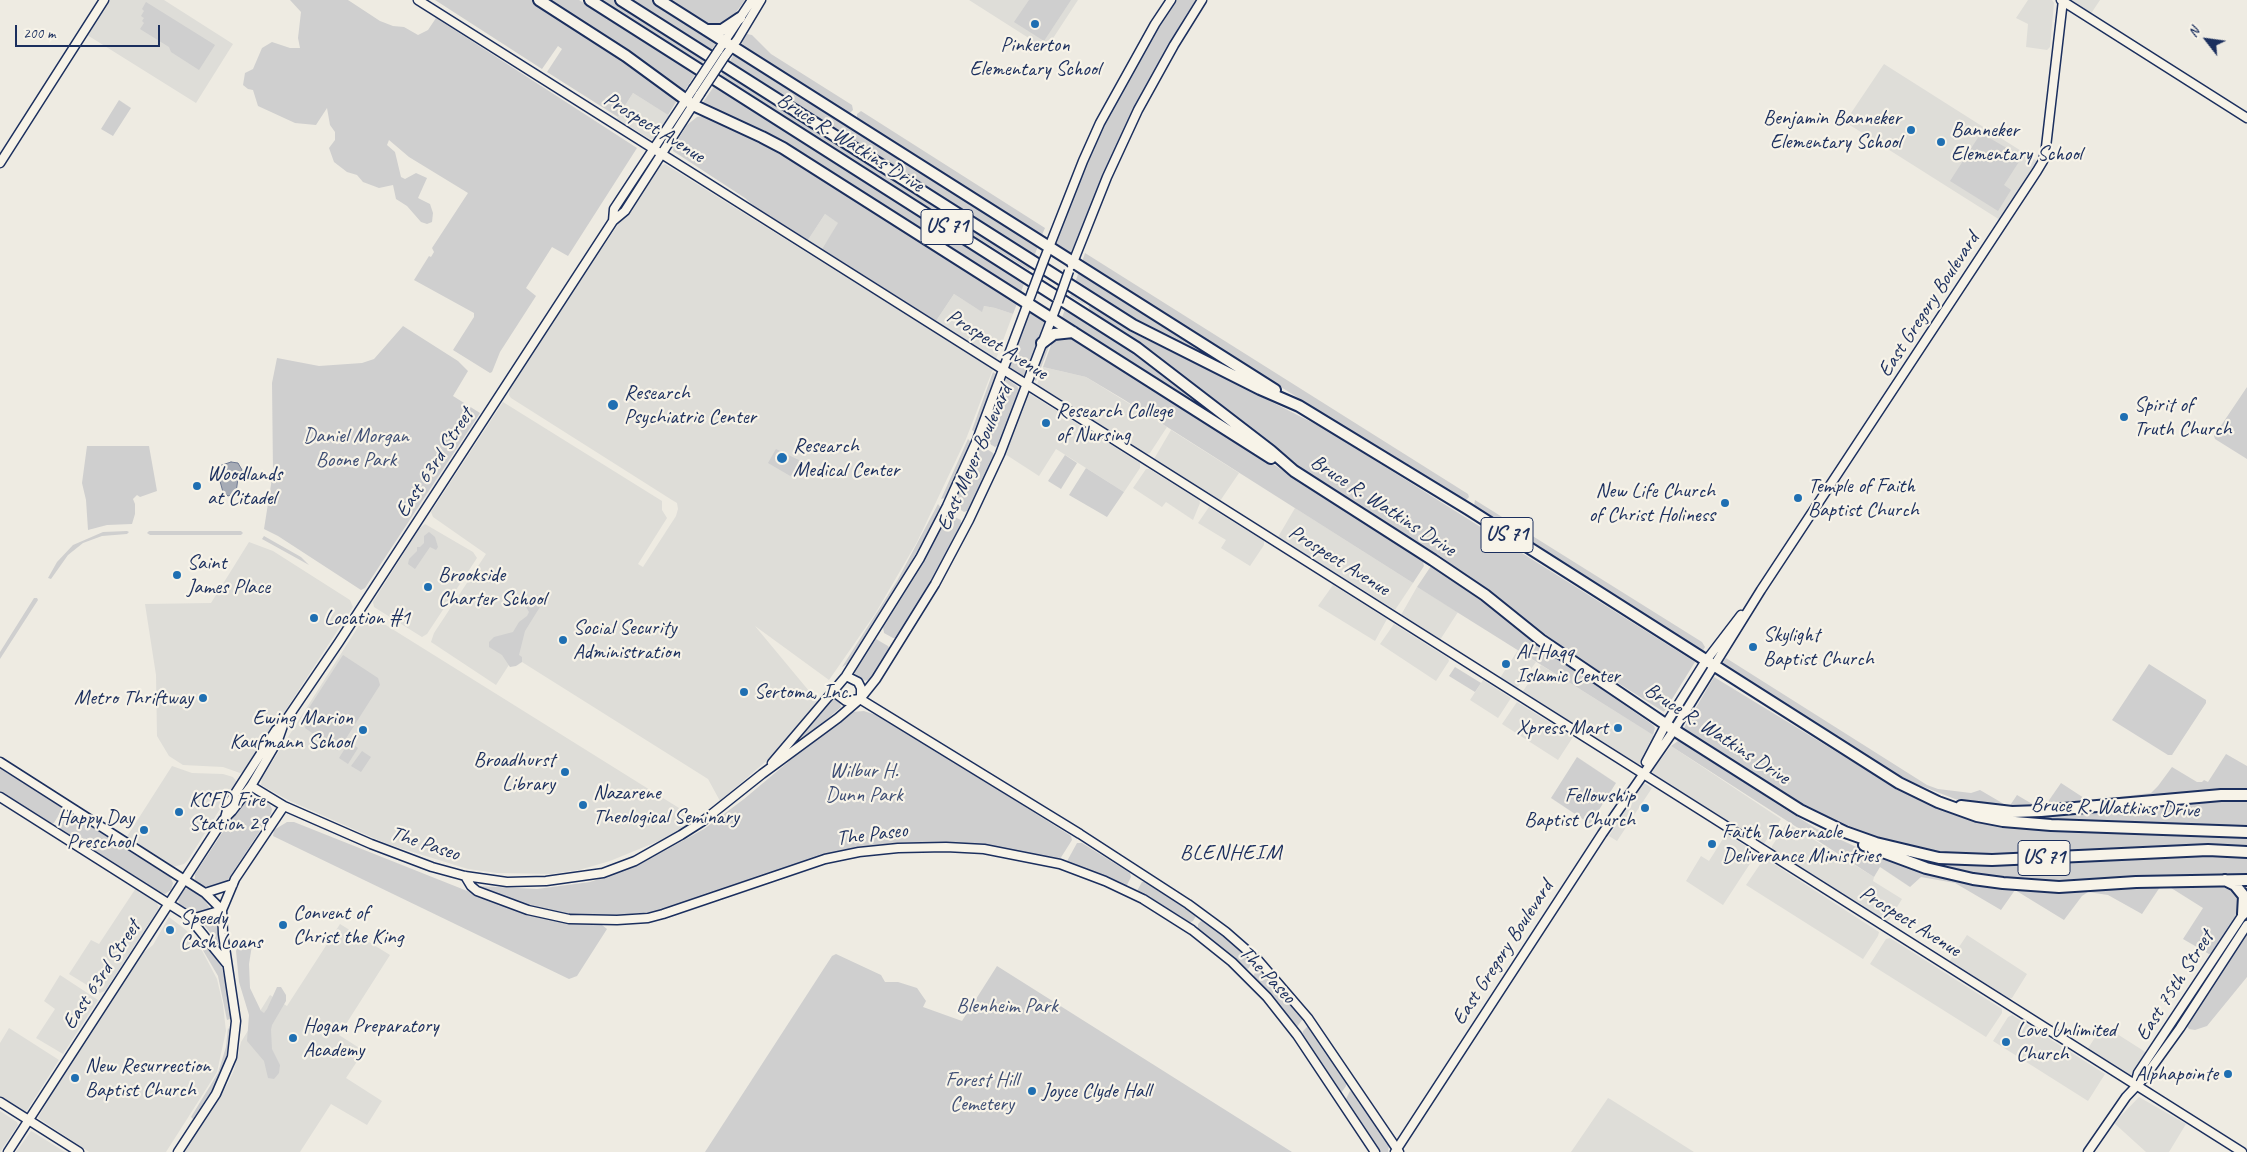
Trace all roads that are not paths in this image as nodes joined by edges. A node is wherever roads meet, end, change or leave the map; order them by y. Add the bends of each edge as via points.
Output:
1 (104, 0) edge
2 (418, 0) edge
3 (539, 0) edge
4 (590, 0) edge
5 (621, 0) edge
6 (659, 0) edge
7 (752, 0) edge
8 (761, 0) edge
9 (1171, 0) edge
10 (1202, 0) edge
11 (2062, 0) edge
12 (740, 18) junction
13 (707, 30) junction
14 (724, 49) junction
15 (689, 103) junction
16 (2247, 118) edge
17 (654, 149) junction
18 (662, 154) junction
19 (0, 163) edge
20 (613, 221) junction
21 (1049, 247) junction
22 (1071, 267) junction
23 (1028, 302) junction
24 (1052, 318) junction
25 (1074, 332) junction
26 (1042, 343) junction
27 (1004, 370) junction
28 (1027, 384) junction
29 (1299, 406) junction
30 (1294, 471) junction
31 (1709, 664) junction
32 (846, 676) junction
33 (834, 692) junction
34 (860, 699) junction
35 (284, 722) junction
36 (1670, 727) junction
37 (261, 753) junction
38 (0, 762) edge
39 (762, 774) junction
40 (1642, 774) junction
41 (243, 781) junction
42 (251, 786) junction
43 (2247, 795) edge
44 (0, 797) edge
45 (1938, 802) junction
46 (284, 806) junction
47 (232, 811) junction
48 (225, 818) junction
49 (1844, 832) junction
50 (2247, 832) edge
51 (2247, 852) edge
52 (464, 876) junction
53 (184, 880) junction
54 (2224, 880) junction
55 (2247, 880) edge
56 (233, 884) junction
57 (205, 893) junction
58 (168, 904) junction
59 (222, 910) junction
60 (2245, 911) edge
61 (188, 916) junction
62 (2247, 925) edge
63 (228, 965) junction
64 (2135, 1085) junction
65 (0, 1102) edge
66 (29, 1120) junction
67 (1397, 1151) edge
68 (8, 1152) edge
69 (78, 1152) edge
70 (178, 1152) edge
71 (1375, 1152) edge
72 (2088, 1152) edge
73 (2242, 1152) edge

1 - 19 main road
2 - 17 main road, Prospect Avenue
3 - 15 highway via 640,66
4 - 30 highway, Bruce R. Watkins Drive / US 71 via 1137,348
5 - 29 highway, Bruce R. Watkins Drive / US 71 via 1133,326
6 - 13 highway
7 - 12 main road, East 63rd Street
8 - 14 main road, East 63rd Street
9 - 21 main road, East Meyer Boulevard via 1100,123
10 - 22 main road, East Meyer Boulevard via 1138,110 1107,176
11 - 16 main road
11 - 31 main road, East Gregory Boulevard via 2043,161
12 - 13 highway via 722,30
12 - 14 main road, East 63rd Street
13 - 14 highway
14 - 15 main road, East 63rd Street, bridge via 693,89
14 - 15 main road, East 63rd Street, bridge via 700,94
14 - 21 highway via 850,120
15 - 17 main road, East 63rd Street
15 - 18 main road, East 63rd Street
15 - 23 highway via 783,148
17 - 18 main road, Prospect Avenue
17 - 20 main road, East 63rd Street via 614,209
18 - 20 main road, East 63rd Street via 625,211
18 - 27 main road, Prospect Avenue
20 - 35 main road, East 63rd Street
21 - 22 highway
21 - 23 main road, East Meyer Boulevard, bridge
22 - 24 main road, East Meyer Boulevard, bridge
22 - 29 highway
23 - 24 highway
23 - 27 main road, East Meyer Boulevard
24 - 25 highway
24 - 26 main road, East Meyer Boulevard
25 - 26 highway via 1054,334
25 - 30 highway
26 - 28 main road, East Meyer Boulevard
27 - 28 main road, Prospect Avenue
27 - 32 main road, East Meyer Boulevard via 977,440 938,524 898,595
28 - 34 main road, East Meyer Boulevard via 1000,454 965,528 898,646
28 - 40 main road, Prospect Avenue
29 - 31 highway, Bruce R. Watkins Drive / US 71 via 1468,509
30 - 36 highway, Bruce R. Watkins Drive / US 71 via 1485,595 1541,640
31 - 36 main road, East Gregory Boulevard
31 - 45 highway, Bruce R. Watkins Drive / US 71 via 1867,764
32 - 33 main road, East Meyer Boulevard
32 - 34 main road via 860,685
33 - 34 main road, The Paseo via 849,701
33 - 39 main road, East Meyer Boulevard
34 - 39 main road, East Meyer Boulevard
34 - 67 main road, The Paseo via 1141,874 1205,916 1241,945 1308,1018
35 - 37 main road, East 63rd Street
35 - 42 main road, East 63rd Street via 278,740
36 - 40 main road, East Gregory Boulevard via 1645,764
36 - 49 highway, Bruce R. Watkins Drive / US 71 via 1800,810
37 - 41 main road, East 63rd Street
37 - 42 main road via 249,781
38 - 53 main road
39 - 52 main road, East Meyer Boulevard via 681,835 635,861 602,873 546,881 507,882
40 - 64 main road, Prospect Avenue
40 - 67 main road, East Gregory Boulevard
41 - 47 main road via 243,790
41 - 48 main road, East 63rd Street via 230,802
42 - 46 main road, The Paseo
42 - 47 main road, East 63rd Street
43 - 45 highway via 2012,812
44 - 58 main road
45 - 50 highway, Bruce R. Watkins Drive / US 71 via 1977,816 2026,824
46 - 52 main road, The Paseo via 371,844
46 - 56 main road
47 - 48 main road, East 63rd Street
48 - 53 main road, East 63rd Street
49 - 51 highway, Bruce R. Watkins Drive / US 71 via 1913,852 1968,860 2208,850
49 - 54 highway via 1868,847 1926,868 2003,883 2059,886
52 - 71 main road, The Paseo via 477,891 528,910 600,920 648,918 825,859 898,848 984,849 1076,870 1130,892 1192,930 1232,962 1255,984 1297,1035
53 - 57 main road
53 - 58 main road, East 63rd Street
54 - 55 highway
54 - 60 highway via 2235,885 2244,896
56 - 57 main road
56 - 59 main road
57 - 59 main road
58 - 61 main road
58 - 66 main road, East 63rd Street
59 - 61 main road via 195,918
59 - 63 main road
60 - 64 main road, East 75th Street via 2138,1073
61 - 63 main road
62 - 64 main road, East 75th Street via 2180,1028 2144,1078
63 - 70 main road via 236,1021 232,1057 216,1094
64 - 72 main road, East 75th Street
64 - 73 main road, Prospect Avenue
65 - 66 main road
66 - 68 main road, East 63rd Street
66 - 69 main road

